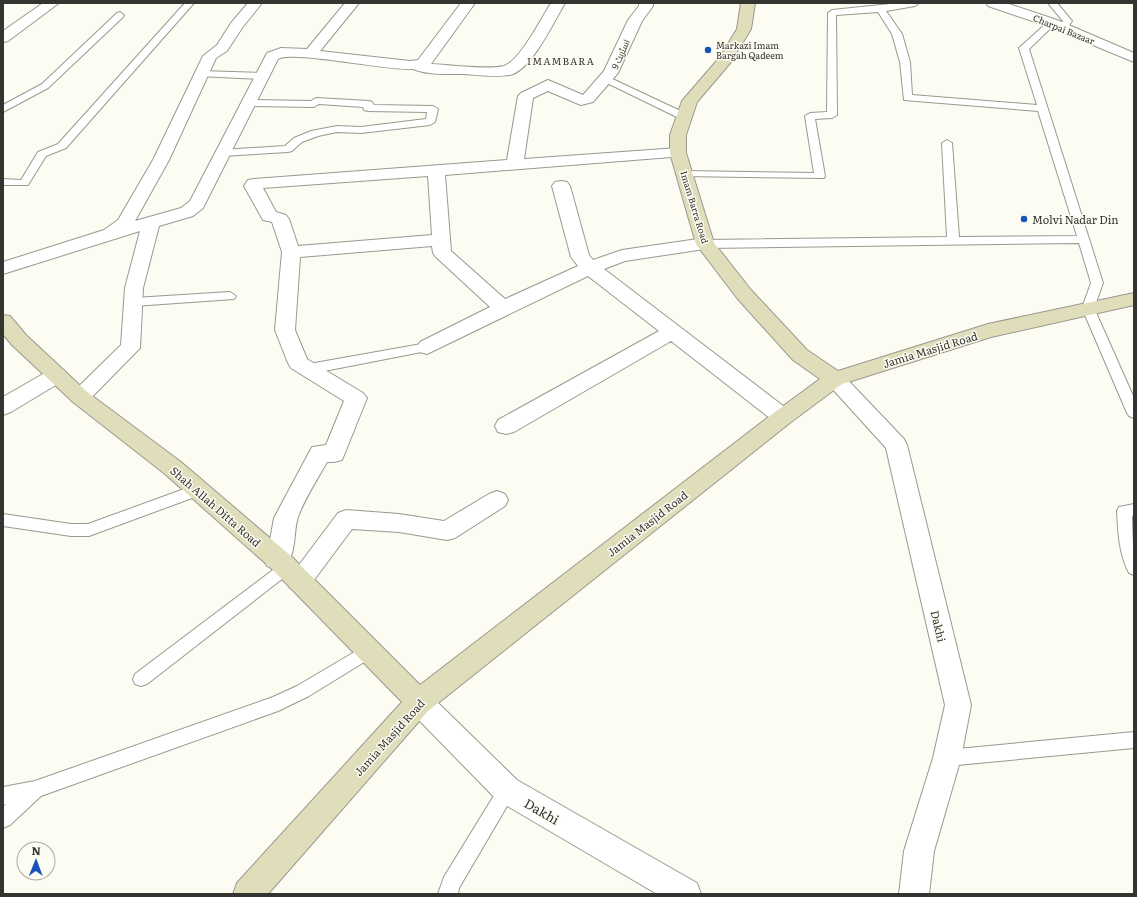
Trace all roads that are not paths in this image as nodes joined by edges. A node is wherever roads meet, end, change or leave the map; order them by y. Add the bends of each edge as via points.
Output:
1 (52, 3) edge
2 (190, 3) edge
3 (255, 3) edge
4 (352, 3) edge
5 (468, 3) edge
6 (558, 3) edge
7 (646, 3) edge
8 (748, 3) edge
9 (915, 3) edge
10 (993, 3) edge
11 (1052, 3) edge
12 (880, 9) junction
13 (120, 14) dead end
14 (1057, 25) junction
15 (3, 38) edge
16 (308, 54) junction
17 (1134, 58) edge
18 (415, 65) junction
19 (201, 74) junction
20 (261, 76) junction
21 (606, 79) junction
22 (247, 103) junction
23 (1043, 108) junction
24 (3, 109) edge
25 (685, 117) junction
26 (947, 143) dead end
27 (222, 153) junction
28 (678, 153) junction
29 (515, 164) junction
30 (436, 171) junction
31 (685, 174) junction
32 (3, 182) edge
33 (560, 186) dead end
34 (150, 222) junction
35 (110, 234) junction
36 (1083, 239) junction
37 (441, 240) junction
38 (953, 241) junction
39 (705, 244) junction
40 (291, 252) junction
41 (3, 268) edge
42 (590, 268) junction
43 (230, 296) dead end
44 (1134, 298) edge
45 (134, 302) junction
46 (503, 308) junction
47 (1088, 308) junction
48 (4, 325) edge
49 (672, 332) junction
50 (428, 347) joint
51 (310, 369) junction
52 (56, 375) junction
53 (835, 378) junction
54 (80, 397) junction
55 (3, 407) edge
56 (1134, 413) edge
57 (783, 417) junction
58 (506, 426) dead end
59 (198, 490) junction
60 (497, 500) dead end
61 (1134, 510) edge
62 (3, 520) edge
63 (287, 569) junction
64 (1134, 569) edge
65 (368, 651) junction
66 (141, 679) dead end
67 (418, 702) junction
68 (1134, 740) edge
69 (947, 758) junction
70 (35, 790) junction
71 (507, 790) junction
72 (3, 796) edge
73 (3, 819) edge
74 (248, 894) edge
75 (448, 894) edge
76 (686, 894) edge
77 (914, 894) edge

1 - 15 street
2 - 32 lane via 62,146 42,154 24,182
3 - 19 street via 222,48 210,56
4 - 16 street
5 - 18 street via 423,64
6 - 18 street via 528,53 509,70 423,68
7 - 21 street, اسٹریٹ 9
8 - 25 street, Imam Barra Road via 744,28 726,59 690,101
9 - 12 lane
10 - 14 street, Charpai Bazaar
11 - 14 lane via 1068,21
12 - 23 lane via 897,34 905,62 907,98
12 - 31 lane via 832,12 832,115 810,116 820,176
13 - 24 lane via 46,86
14 - 17 street, Charpai Bazaar
14 - 23 lane via 1024,48
16 - 18 street
16 - 20 street via 276,53
19 - 20 lane
19 - 35 street via 161,160 140,198 125,223
20 - 22 street
21 - 25 lane
21 - 29 street, اسٹریٹ 9 via 586,100 548,85 526,96
22 - 27 street
22 - 27 lane via 314,104 316,101 370,104 368,108 433,109 430,122 361,130 337,129 315,133 298,140 288,149
23 - 36 lane
25 - 28 street, Imam Barra Road via 678,135
26 - 38 lane
27 - 34 street via 197,204 187,212
28 - 29 street
28 - 31 street, Imam Barra Road
29 - 30 street
30 - 37 street
30 - 40 street via 254,184 269,216 280,219
31 - 39 street, Imam Barra Road
33 - 42 street via 580,257
34 - 35 street
34 - 45 street via 134,288
35 - 41 street
36 - 38 lane
36 - 47 lane via 1097,282
37 - 40 street
37 - 46 street via 442,254
38 - 39 lane
39 - 42 street via 622,256
39 - 53 street, Imam Barra Road via 744,294 800,355
40 - 51 street via 285,330 298,362
42 - 46 street
42 - 49 street
43 - 45 lane
44 - 47 street, Jamia Masjid Road
45 - 54 street via 130,348
46 - 50 street
47 - 53 street, Jamia Masjid Road via 988,331
47 - 56 lane
48 - 52 street, Shah Allah Ditta Road
49 - 57 street
49 - 58 street
50 - 51 lane
51 - 63 street via 356,398 334,454 320,454 286,518 280,553
52 - 54 street, Shah Allah Ditta Road
52 - 55 street
53 - 57 street, Jamia Masjid Road
53 - 69 street, Dakhi via 896,445 958,705
54 - 59 street, Shah Allah Ditta Road
57 - 67 street, Jamia Masjid Road
59 - 62 lane via 89,530 71,530
59 - 63 street, Shah Allah Ditta Road
60 - 63 street via 447,531 346,519
61 - 64 lane via 1124,511 1127,545
63 - 65 street, Shah Allah Ditta Road
63 - 66 lane
65 - 67 street, Shah Allah Ditta Road
65 - 70 lane via 303,691 278,703
67 - 71 street, Dakhi
67 - 74 street, Jamia Masjid Road
68 - 69 lane
69 - 77 street, Dakhi via 919,851
70 - 72 lane
70 - 73 lane
71 - 75 lane via 451,884
71 - 76 street, Dakhi

